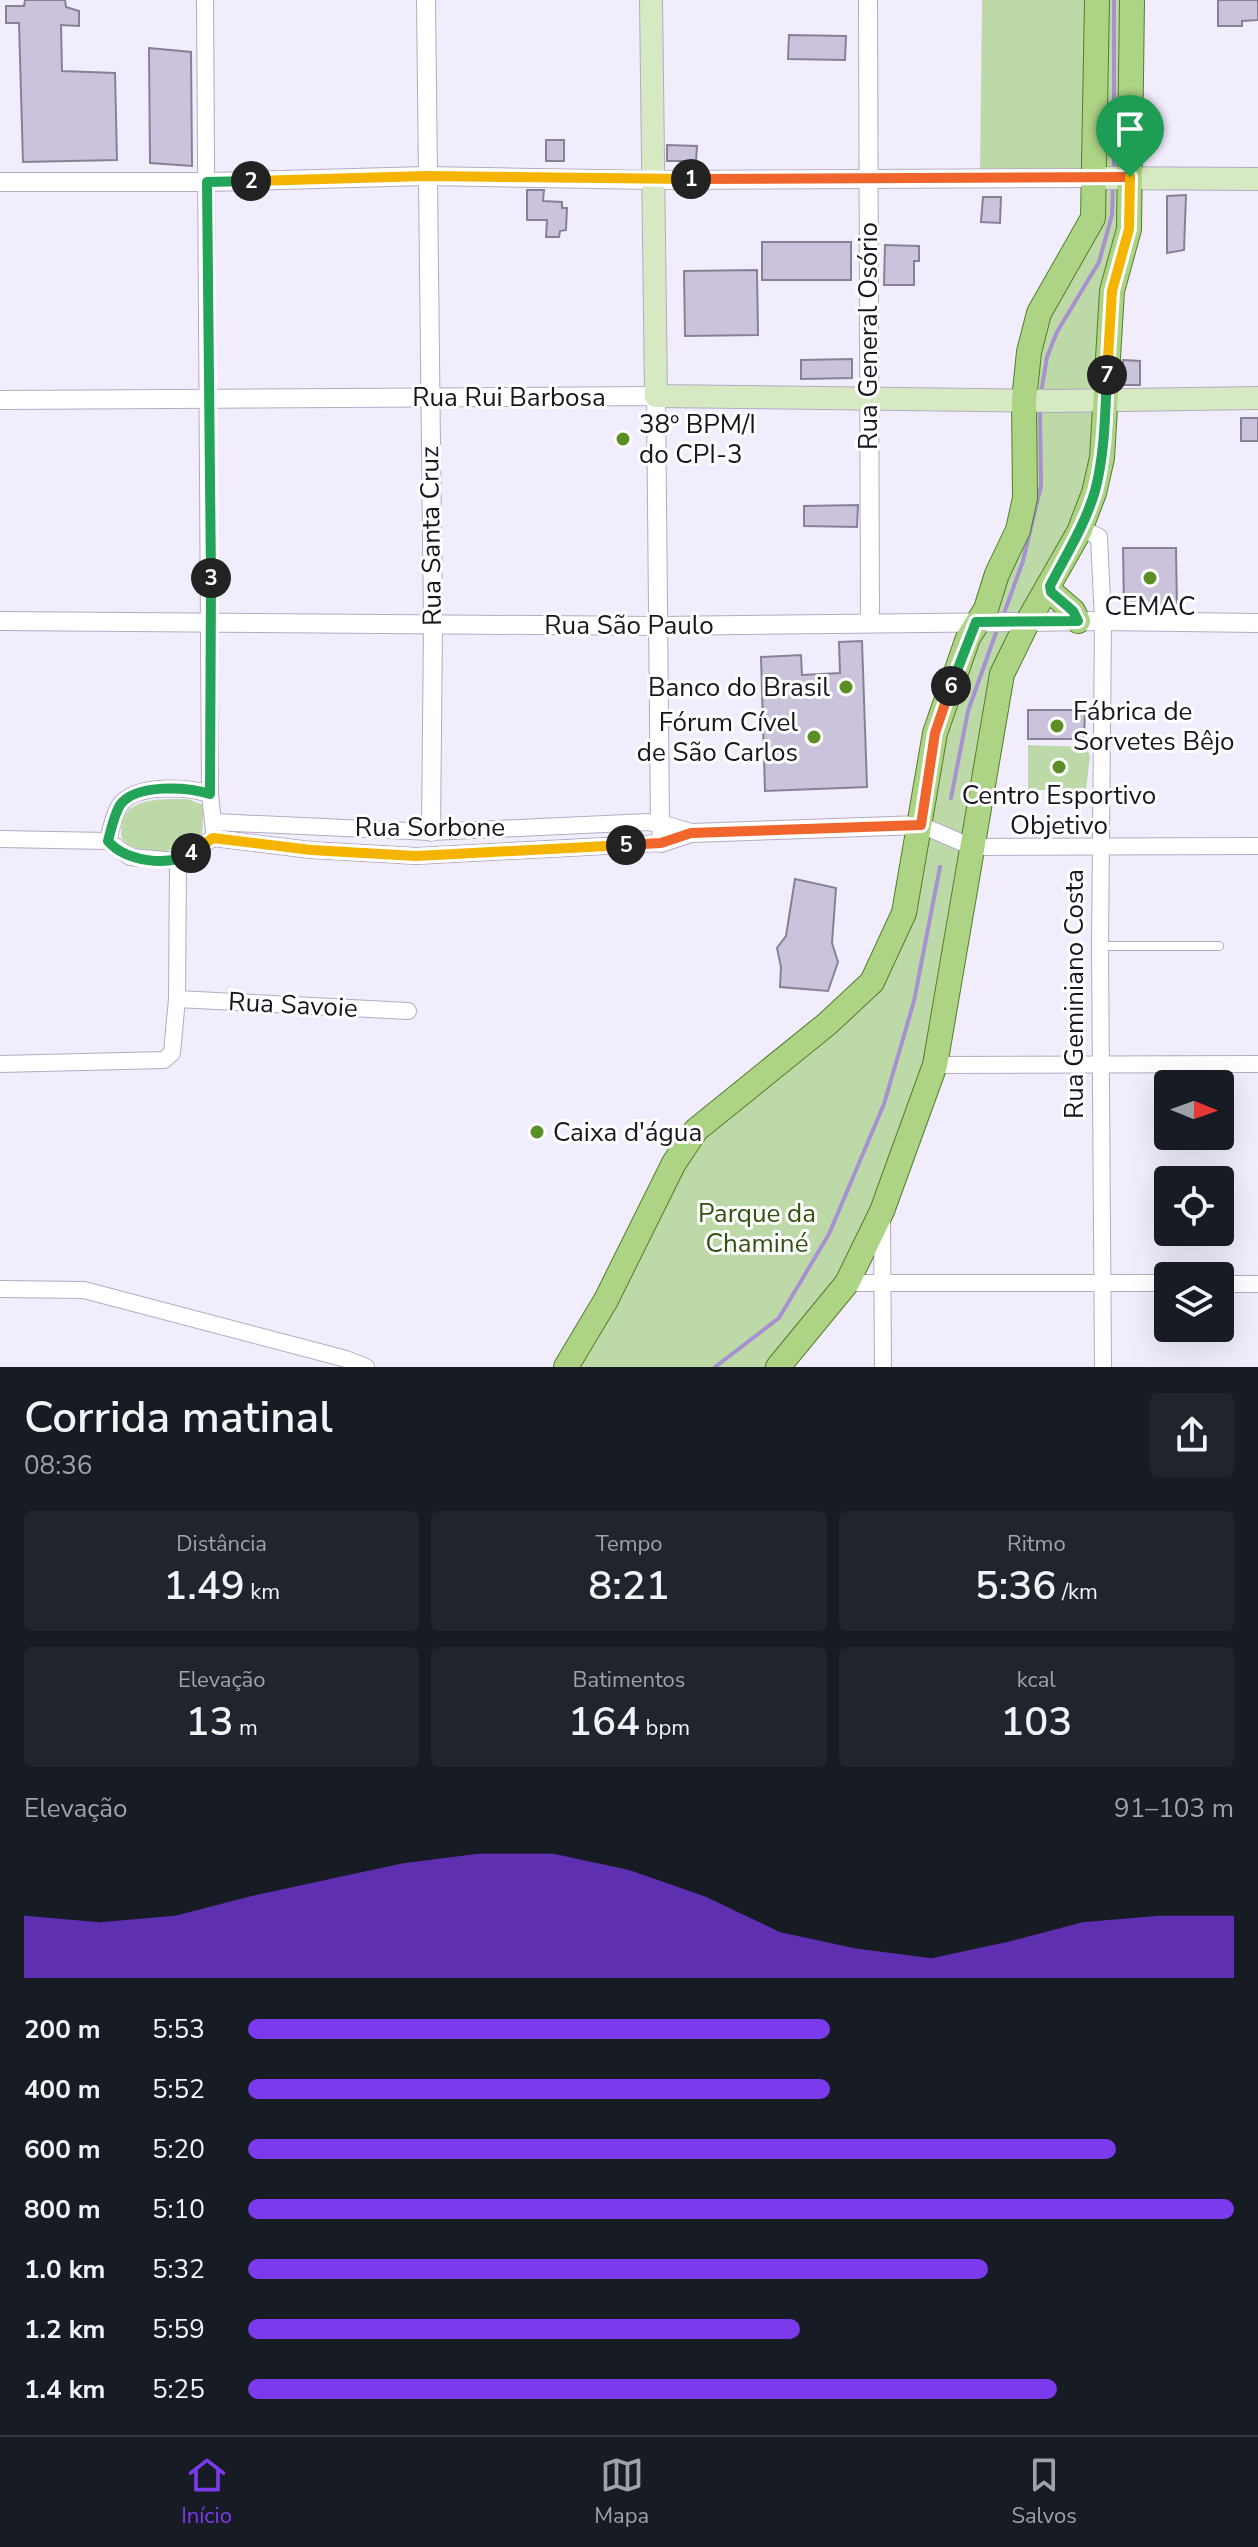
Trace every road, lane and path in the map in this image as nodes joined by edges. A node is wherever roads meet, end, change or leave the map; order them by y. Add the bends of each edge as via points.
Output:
1 (205, 0) edge
2 (426, 0) edge
3 (651, 0) edge
4 (868, 0) edge
5 (1097, 0) edge
6 (1132, 0) edge
7 (426, 176) junction
8 (868, 177) junction
9 (1113, 178) junction
10 (1258, 179) edge
11 (653, 180) junction
12 (0, 182) edge
13 (207, 182) junction
14 (656, 396) junction
15 (210, 397) junction
16 (429, 398) junction
17 (1258, 398) edge
18 (867, 399) junction
19 (1106, 399) junction
20 (0, 400) edge
21 (1027, 400) junction
22 (1079, 532) junction
23 (1050, 586) junction
24 (0, 621) edge
25 (211, 621) junction
26 (1078, 621) junction
27 (1103, 621) junction
28 (979, 622) junction
29 (870, 623) junction
30 (1020, 623) junction
31 (1258, 623) edge
32 (433, 625) junction
33 (658, 626) junction
34 (210, 794) junction
35 (660, 824) junction
36 (312, 825) junction
37 (921, 825) junction
38 (214, 830) junction
39 (431, 832) junction
40 (691, 833) junction
41 (0, 839) edge
42 (108, 841) junction
43 (661, 843) junction
44 (1258, 846) edge
45 (972, 847) junction
46 (1102, 847) junction
47 (311, 850) junction
48 (178, 861) junction
49 (1100, 946) junction
50 (1219, 946) dead end
51 (177, 999) junction
52 (408, 1011) dead end
53 (0, 1064) edge
54 (1258, 1064) edge
55 (935, 1065) junction
56 (1102, 1066) junction
57 (882, 1211) junction
58 (847, 1283) junction
59 (1103, 1283) junction
60 (1154, 1283) edge
61 (1234, 1284) edge
62 (1258, 1284) edge
63 (884, 1285) junction
64 (0, 1289) edge
65 (366, 1367) edge
66 (566, 1367) edge
67 (778, 1367) edge
68 (883, 1367) edge
69 (1103, 1367) edge

1 - 13 street
2 - 7 street, Rua Santa Cruz
3 - 11 main road
4 - 8 street, Rua General Osório
5 - 9 main road
6 - 9 main road
7 - 11 street
7 - 13 street
7 - 16 street, Rua Santa Cruz
8 - 9 street
8 - 11 street
8 - 18 street, Rua General Osório
9 - 10 main road
9 - 19 main road via 1129,229 1112,291
9 - 21 main road via 1039,313 1029,352
11 - 14 main road
12 - 13 street
13 - 15 street
14 - 16 street, Rua Rui Barbosa
14 - 18 main road, Rua Rui Barbosa
14 - 33 street
15 - 16 street, Rua Rui Barbosa
15 - 20 street, Rua Rui Barbosa
15 - 25 street
16 - 32 street, Rua Santa Cruz
17 - 19 main road, Rua Rui Barbosa
18 - 21 main road, Rua Rui Barbosa
18 - 29 street, Rua General Osório
19 - 21 main road, Rua Rui Barbosa
19 - 22 main road via 1102,458
21 - 28 main road via 1025,498 1018,530
22 - 23 main road
22 - 27 street, Rua Geminiano Costa via 1099,537
23 - 26 main road
23 - 30 main road
24 - 25 street, Rua São Paulo
25 - 32 street, Rua São Paulo
25 - 34 street
26 - 27 street, Rua São Paulo
26 - 30 street, Rua São Paulo
27 - 31 street, Rua São Paulo
27 - 46 street, Rua Geminiano Costa
28 - 29 street, Rua São Paulo
28 - 30 street, Rua São Paulo
28 - 37 main road via 935,733
29 - 33 street, Rua São Paulo
30 - 45 main road via 1002,674
32 - 33 street, Rua São Paulo
32 - 39 street, Rua Santa Cruz
33 - 35 street
34 - 38 street
34 - 42 street via 192,788 132,794 121,805
35 - 39 street, Rua Sorbone
35 - 40 street, Rua Sorbone
35 - 43 street
36 - 38 street, Rua Sorbone
36 - 39 street, Rua Sorbone
36 - 47 street
37 - 40 street, Rua Sorbone
37 - 45 street, Rua Sorbone
37 - 66 main road via 904,913 872,982 696,1130
38 - 47 street, Rua Sorbone
38 - 48 street
40 - 43 street, Rua Sorbone
41 - 42 street
42 - 48 street via 130,857
43 - 47 street, Rua Sorbone via 416,856
44 - 46 street
45 - 46 street
45 - 55 main road
46 - 49 street, Rua Geminiano Costa
48 - 51 street
49 - 50 lane
49 - 56 street, Rua Geminiano Costa
51 - 52 street, Rua Savoie
51 - 53 street via 172,1053 164,1060
54 - 56 street
55 - 56 street
55 - 57 main road
56 - 59 street, Rua Geminiano Costa
57 - 58 main road
57 - 63 street
58 - 63 street
58 - 67 main road
59 - 60 street
59 - 63 street
59 - 69 street, Rua Geminiano Costa
61 - 62 street
63 - 68 street
64 - 65 street via 84,1290

